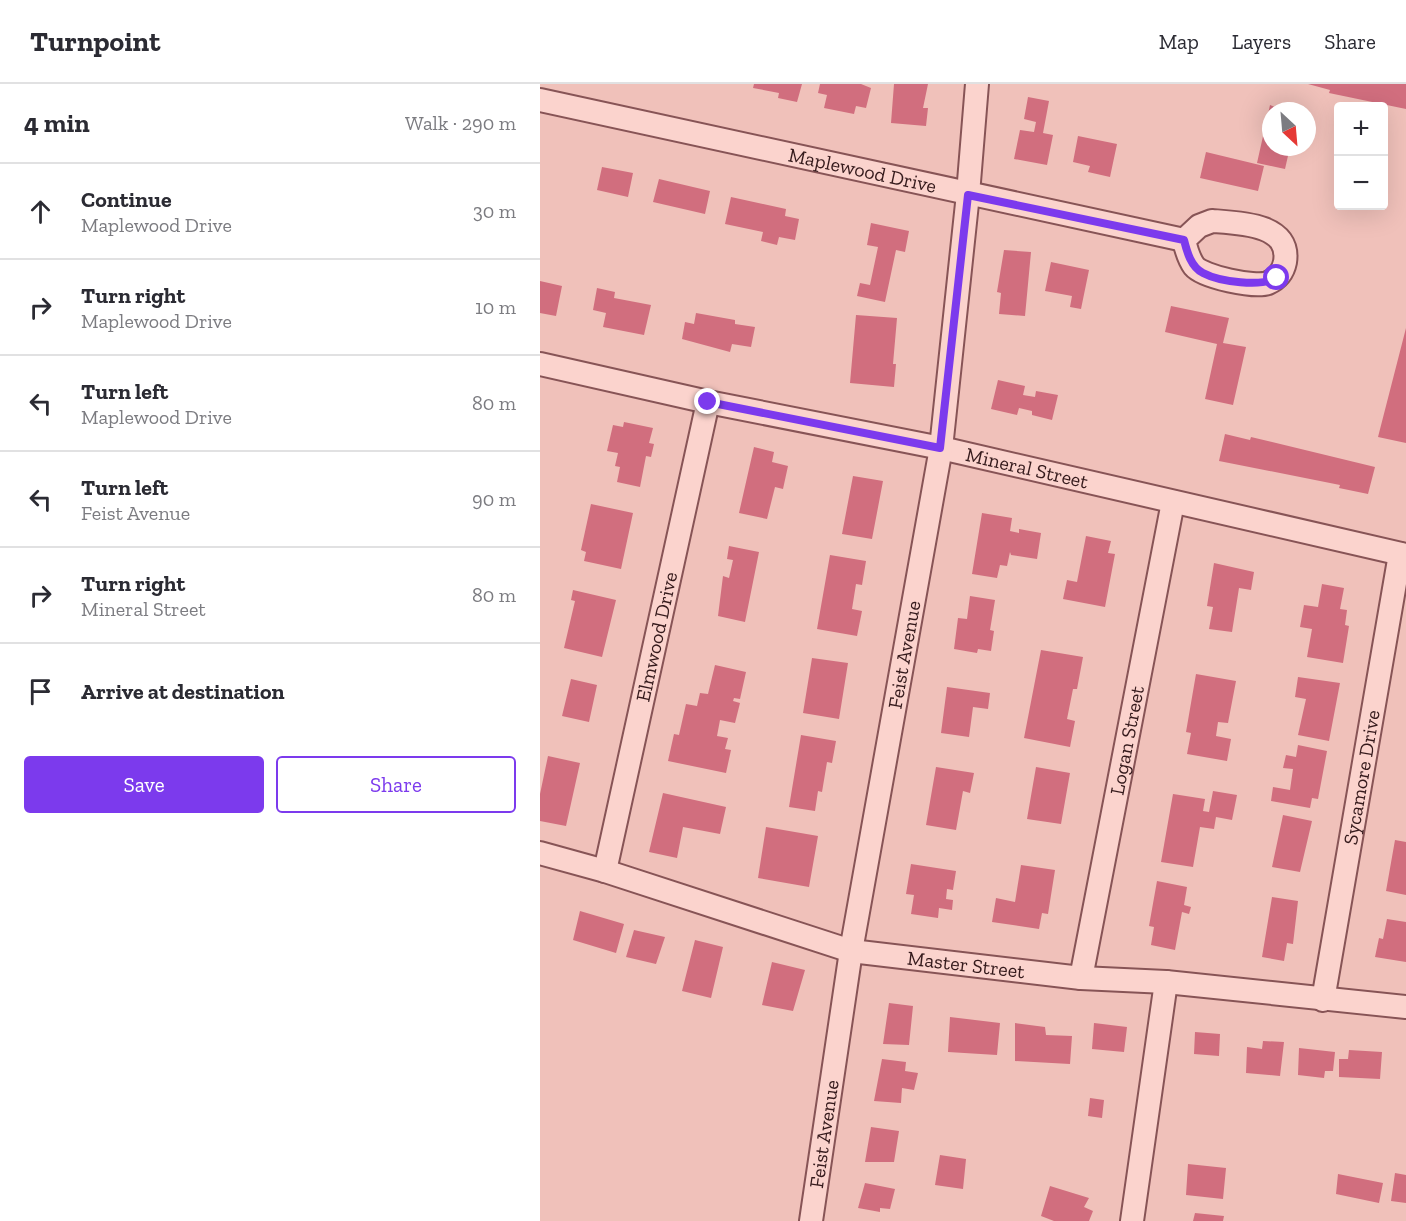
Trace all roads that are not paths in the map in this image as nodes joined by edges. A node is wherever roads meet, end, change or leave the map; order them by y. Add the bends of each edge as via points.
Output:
1 (977, 84) edge
2 (540, 100) edge
3 (968, 195) junction
4 (1184, 240) dead end
5 (540, 364) edge
6 (708, 402) junction
7 (940, 448) junction
8 (1173, 502) junction
9 (1403, 555) edge
10 (540, 853) edge
11 (605, 871) junction
12 (851, 951) junction
13 (1081, 978) junction
14 (1166, 982) junction
15 (1323, 1000) junction
16 (1406, 1007) edge
17 (811, 1221) edge
18 (1132, 1221) edge

1 - 3 street, Feist Avenue
2 - 3 street, Maplewood Drive
3 - 4 street, Maplewood Drive
3 - 7 street, Feist Avenue
5 - 6 street, Mineral Street
6 - 7 street, Mineral Street
6 - 11 street, Elmwood Drive
7 - 8 street, Mineral Street
7 - 12 street, Feist Avenue
8 - 9 street, Mineral Street
8 - 13 street, Logan Street
9 - 15 street, Sycamore Drive
10 - 11 street, Master Street
11 - 12 street, Master Street
12 - 13 street, Master Street
12 - 17 street, Feist Avenue
13 - 14 street, Master Street
14 - 15 street, Master Street
14 - 18 street
15 - 16 street, Master Street

